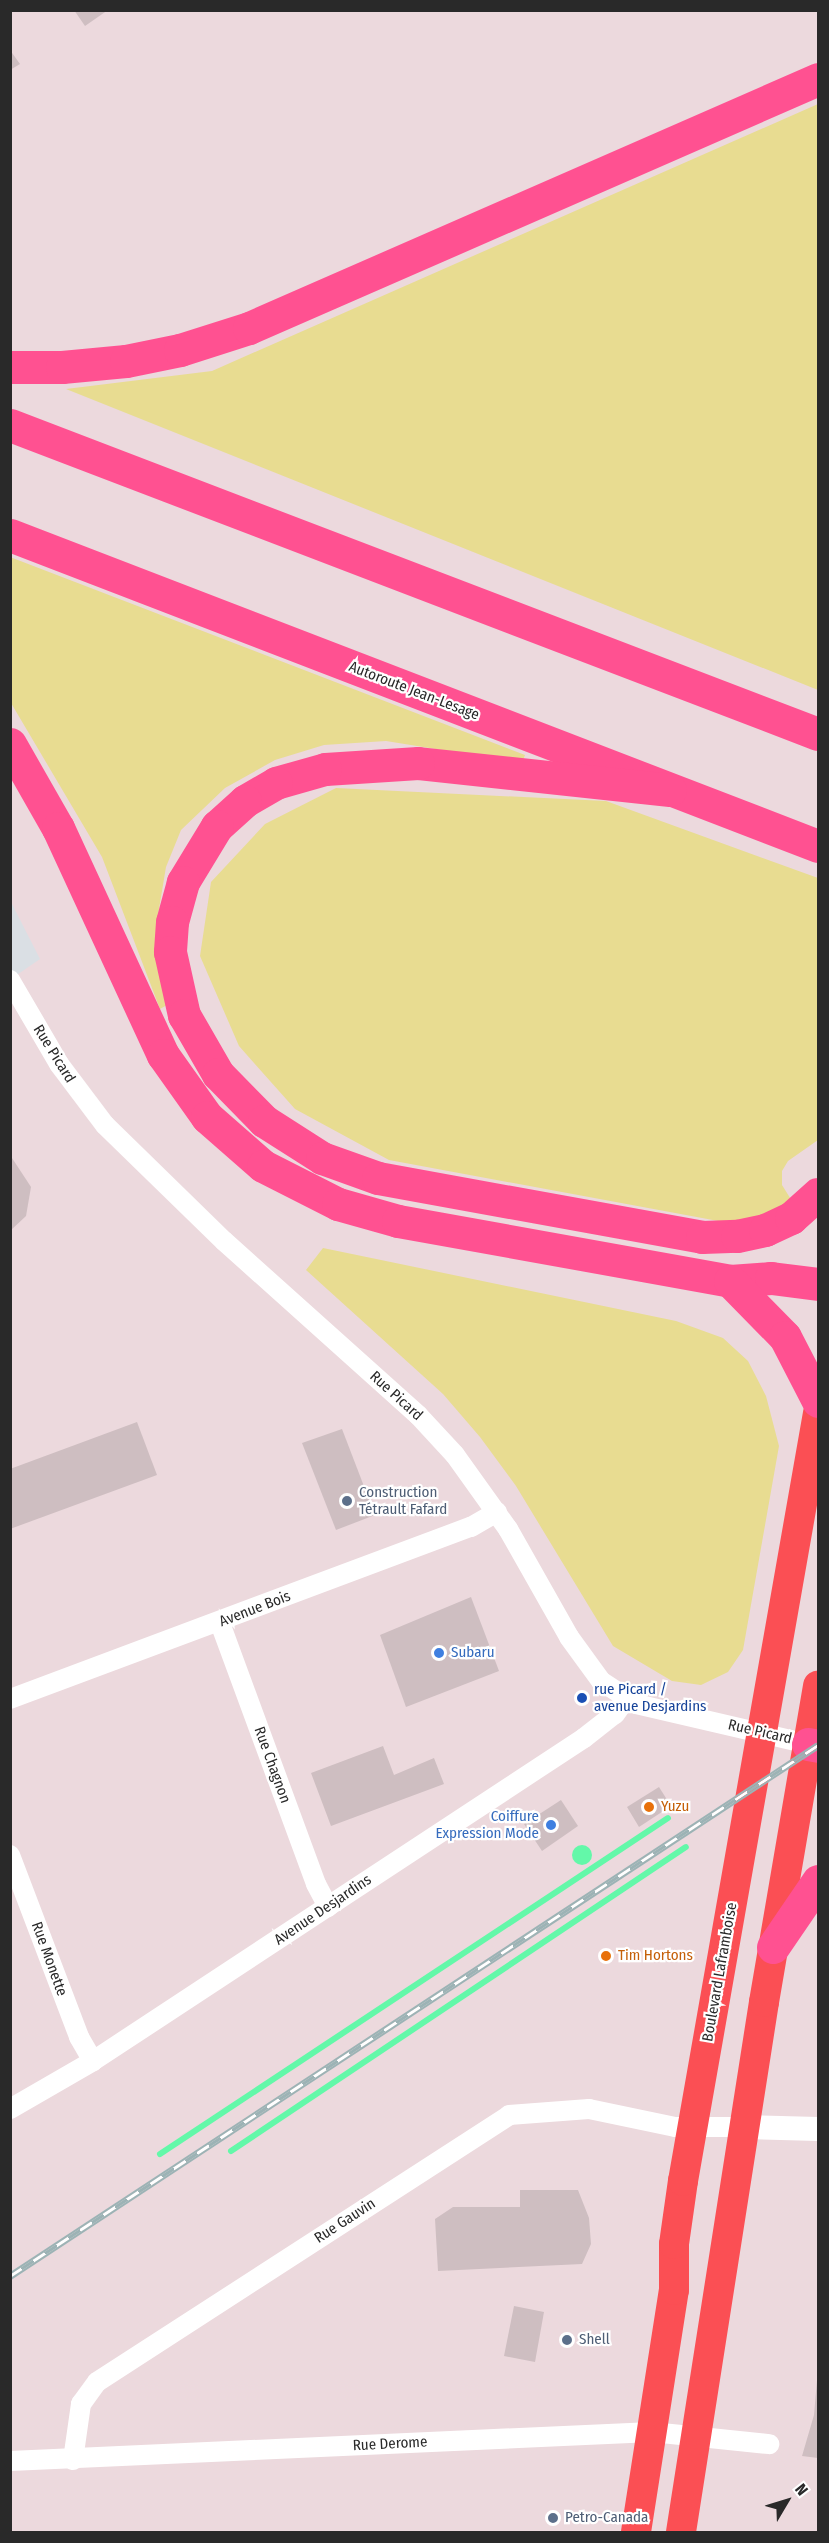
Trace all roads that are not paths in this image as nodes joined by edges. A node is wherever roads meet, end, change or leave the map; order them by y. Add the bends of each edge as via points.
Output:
1 (819, 79) edge
2 (10, 367) edge
3 (10, 424) edge
4 (10, 535) edge
5 (819, 735) edge
6 (10, 744) edge
7 (670, 790) junction
8 (819, 846) edge
9 (10, 980) edge
10 (819, 1194) edge
11 (730, 1281) junction
12 (819, 1284) edge
13 (819, 1401) edge
14 (819, 1413) edge
15 (497, 1512) junction
16 (220, 1623) junction
17 (819, 1686) edge
18 (10, 1699) edge
19 (625, 1700) junction
20 (764, 1733) junction
21 (813, 1745) edge
22 (10, 1855) edge
23 (819, 1881) edge
24 (328, 1907) junction
25 (773, 1947) junction
26 (93, 2061) junction
27 (10, 2109) edge
28 (692, 2127) junction
29 (745, 2127) junction
30 (819, 2130) edge
31 (652, 2432) junction
32 (694, 2436) junction
33 (770, 2444) dead end
34 (73, 2460) junction
35 (10, 2461) edge
36 (636, 2532) edge
37 (681, 2532) edge

1 - 2 highway via 249,328 180,350 126,361
3 - 5 highway
4 - 7 highway, Autoroute Jean-Lesage
6 - 11 highway via 58,828 163,1055 207,1117 263,1166 338,1204 390,1220
7 - 8 highway, Autoroute Jean-Lesage
7 - 10 highway via 495,769 401,763 325,769 276,783 245,801 217,825 183,882 172,922 170,952 183,1015 218,1074 264,1120 314,1154 378,1178 709,1237 765,1230 791,1218
9 - 15 street, Rue Picard via 59,1064 105,1125 218,1235 424,1422
11 - 12 highway via 771,1278
11 - 13 highway via 784,1337
14 - 20 main road, Boulevard Laframboise
15 - 16 street, Avenue Bois via 471,1527
15 - 19 street, Rue Picard via 583,1658 601,1681
16 - 18 street, Avenue Bois
16 - 24 street, Rue Chagnon via 316,1884
17 - 21 main road
19 - 20 street, Rue Picard
19 - 24 street, Avenue Desjardins via 591,1734
20 - 21 street, Rue Picard
20 - 28 main road, Boulevard Laframboise
21 - 25 main road
22 - 26 street, Rue Monette via 79,2037
23 - 25 highway
24 - 26 street, Avenue Desjardins
25 - 29 main road
26 - 27 street, Avenue Desjardins
28 - 29 street, Rue Gauvin
28 - 31 main road, Boulevard Laframboise via 674,2244 674,2290
28 - 34 street, Rue Gauvin via 589,2109 510,2115 97,2382 81,2404
29 - 30 street
29 - 32 main road via 718,2311
31 - 32 street, Rue Derome
31 - 34 street, Rue Derome
31 - 36 main road, Boulevard Laframboise
32 - 33 street, Rue Derome
32 - 37 main road
34 - 35 street, Rue Derome

